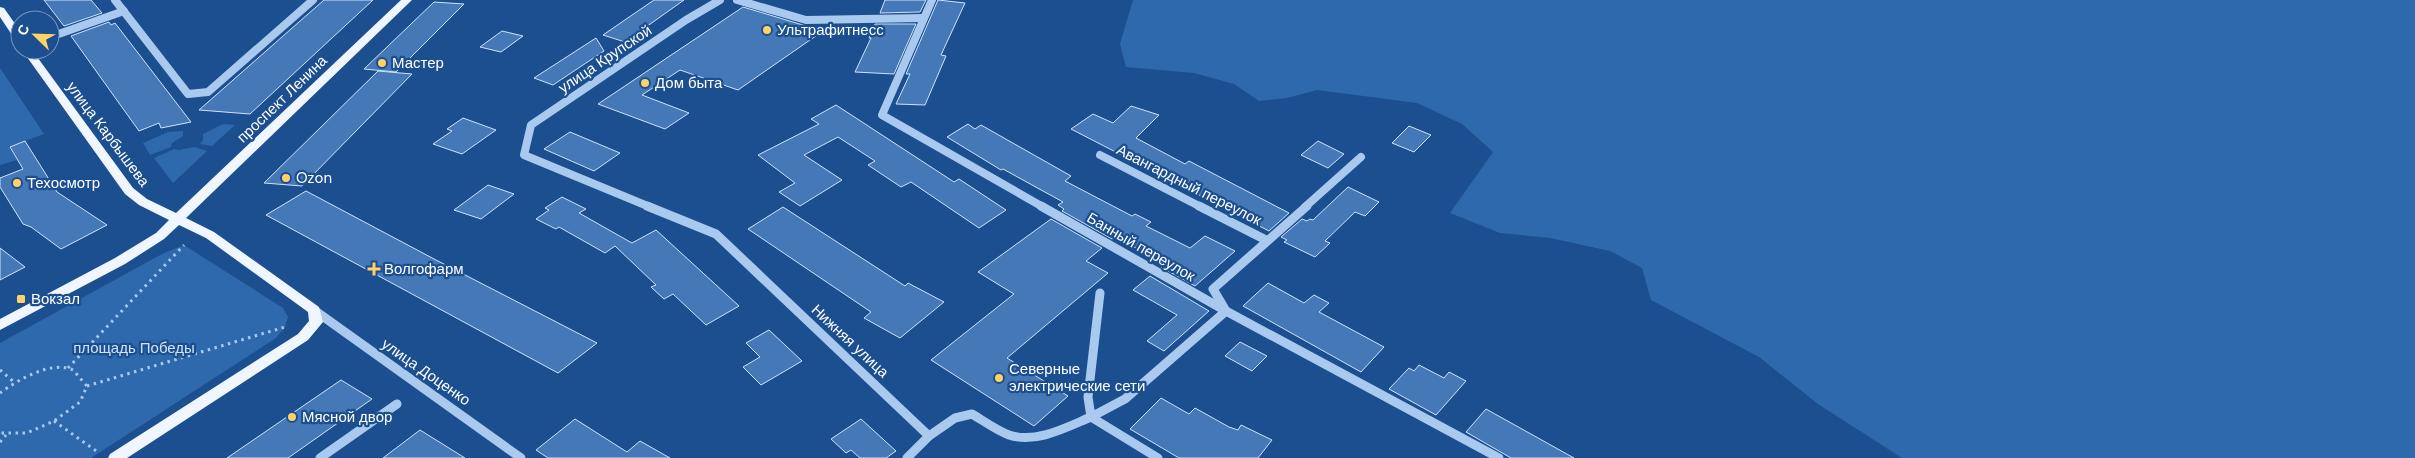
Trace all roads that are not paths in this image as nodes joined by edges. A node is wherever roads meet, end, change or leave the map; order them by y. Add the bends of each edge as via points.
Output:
1 (116, 0) edge
2 (313, 0) edge
3 (407, 0) edge
4 (720, 0) edge
5 (736, 0) edge
6 (932, 0) edge
7 (0, 10) edge
8 (124, 11) junction
9 (923, 18) junction
10 (10, 24) edge
11 (60, 33) edge
12 (34, 60) edge
13 (524, 155) joint
14 (1100, 155) dead end
15 (1361, 157) dead end
16 (178, 220) junction
17 (1266, 240) junction
18 (1100, 293) dead end
19 (314, 310) junction
20 (1226, 311) junction
21 (0, 325) edge
22 (397, 404) dead end
23 (1091, 417) junction
24 (929, 436) junction
25 (115, 458) edge
26 (320, 458) edge
27 (521, 458) edge
28 (907, 458) edge
29 (1158, 458) edge
30 (1499, 458) edge

1 - 8 street
2 - 8 street via 208,92 188,94
3 - 16 main road, проспект Ленина
4 - 13 street, улица Крупской via 531,125
5 - 9 street via 806,20
6 - 9 street, Банный переулок
7 - 10 main road
8 - 11 street
9 - 20 street, Банный переулок via 882,115
12 - 16 main road, улица Карбышева via 129,191
13 - 24 street, Нижняя улица via 716,234
14 - 17 street, Авангардный переулок
15 - 17 street
16 - 19 main road via 210,235
16 - 21 main road via 146,247
17 - 20 street via 1213,290
18 - 23 street via 1088,397
19 - 25 main road via 316,322 303,338
19 - 27 street, улица Доценко
20 - 23 street via 1125,399
20 - 30 street, Банный переулок
22 - 26 street
23 - 24 street via 1033,437 1012,436 972,414 955,418
23 - 29 street
24 - 28 street

